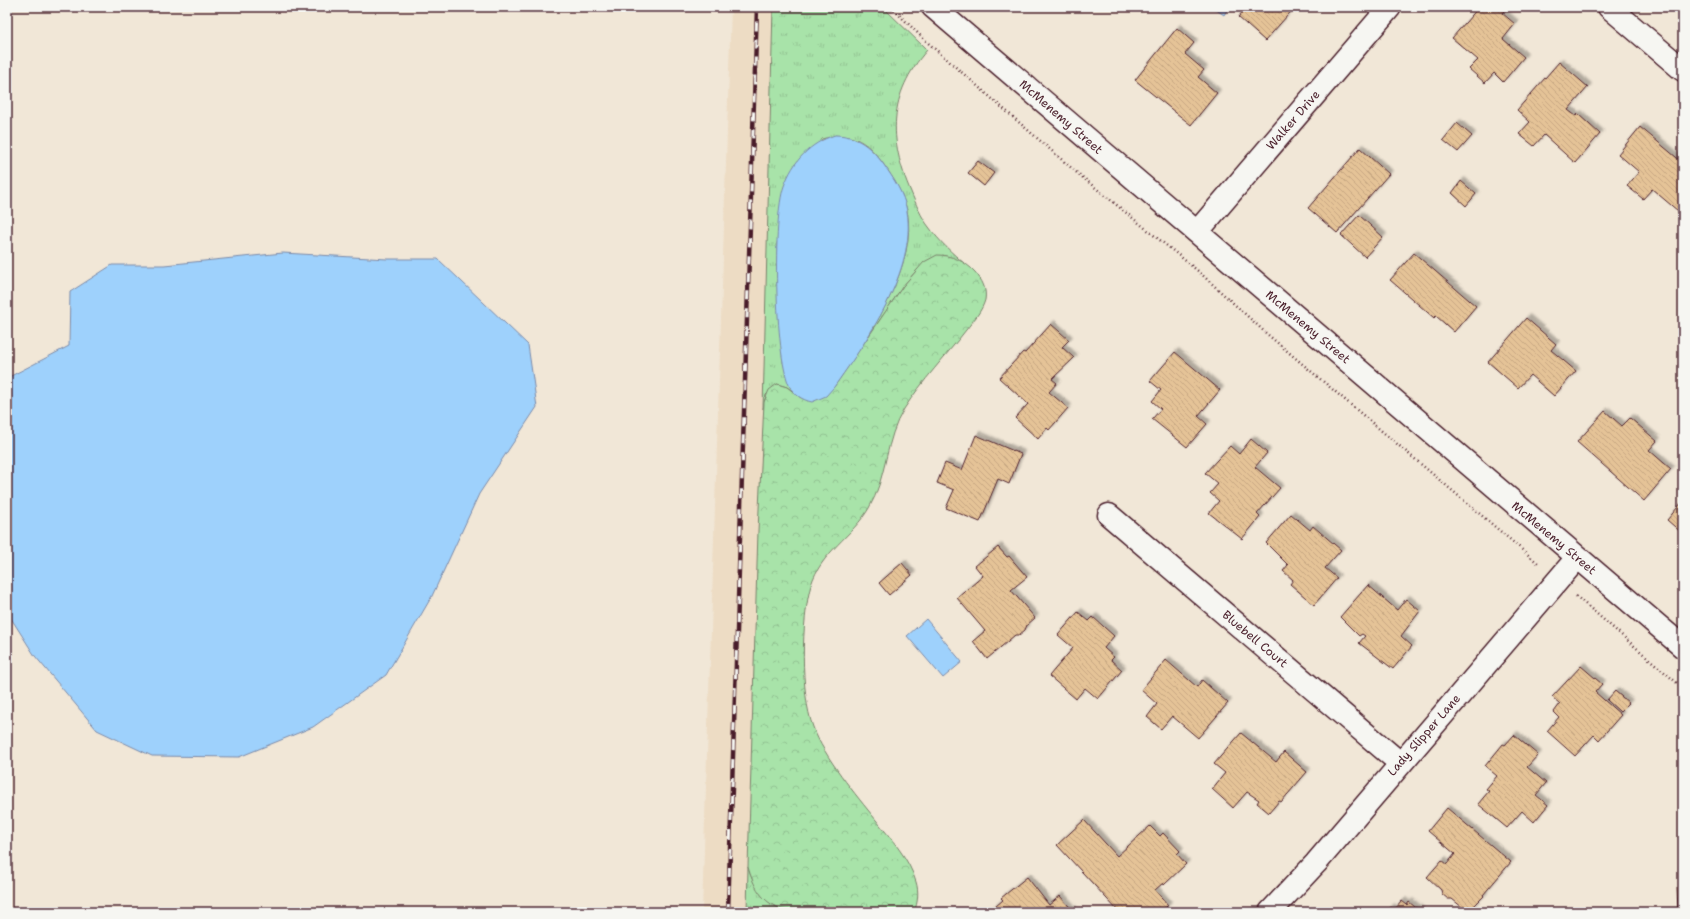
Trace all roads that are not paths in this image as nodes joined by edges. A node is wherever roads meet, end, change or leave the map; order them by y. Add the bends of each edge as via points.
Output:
1 (933, 7) edge
2 (1390, 7) edge
3 (1609, 7) edge
4 (1683, 70) edge
5 (1197, 232) junction
6 (1109, 515) dead end
7 (1577, 558) junction
8 (1683, 648) edge
9 (1400, 763) junction
10 (1270, 912) edge

1 - 5 street, McMenemy Street
2 - 5 street, Walker Drive
3 - 4 street
5 - 7 street, McMenemy Street
6 - 9 street, Bluebell Court
7 - 8 street, McMenemy Street
7 - 9 street, Lady Slipper Lane
9 - 10 street, Lady Slipper Lane via 1316,863

